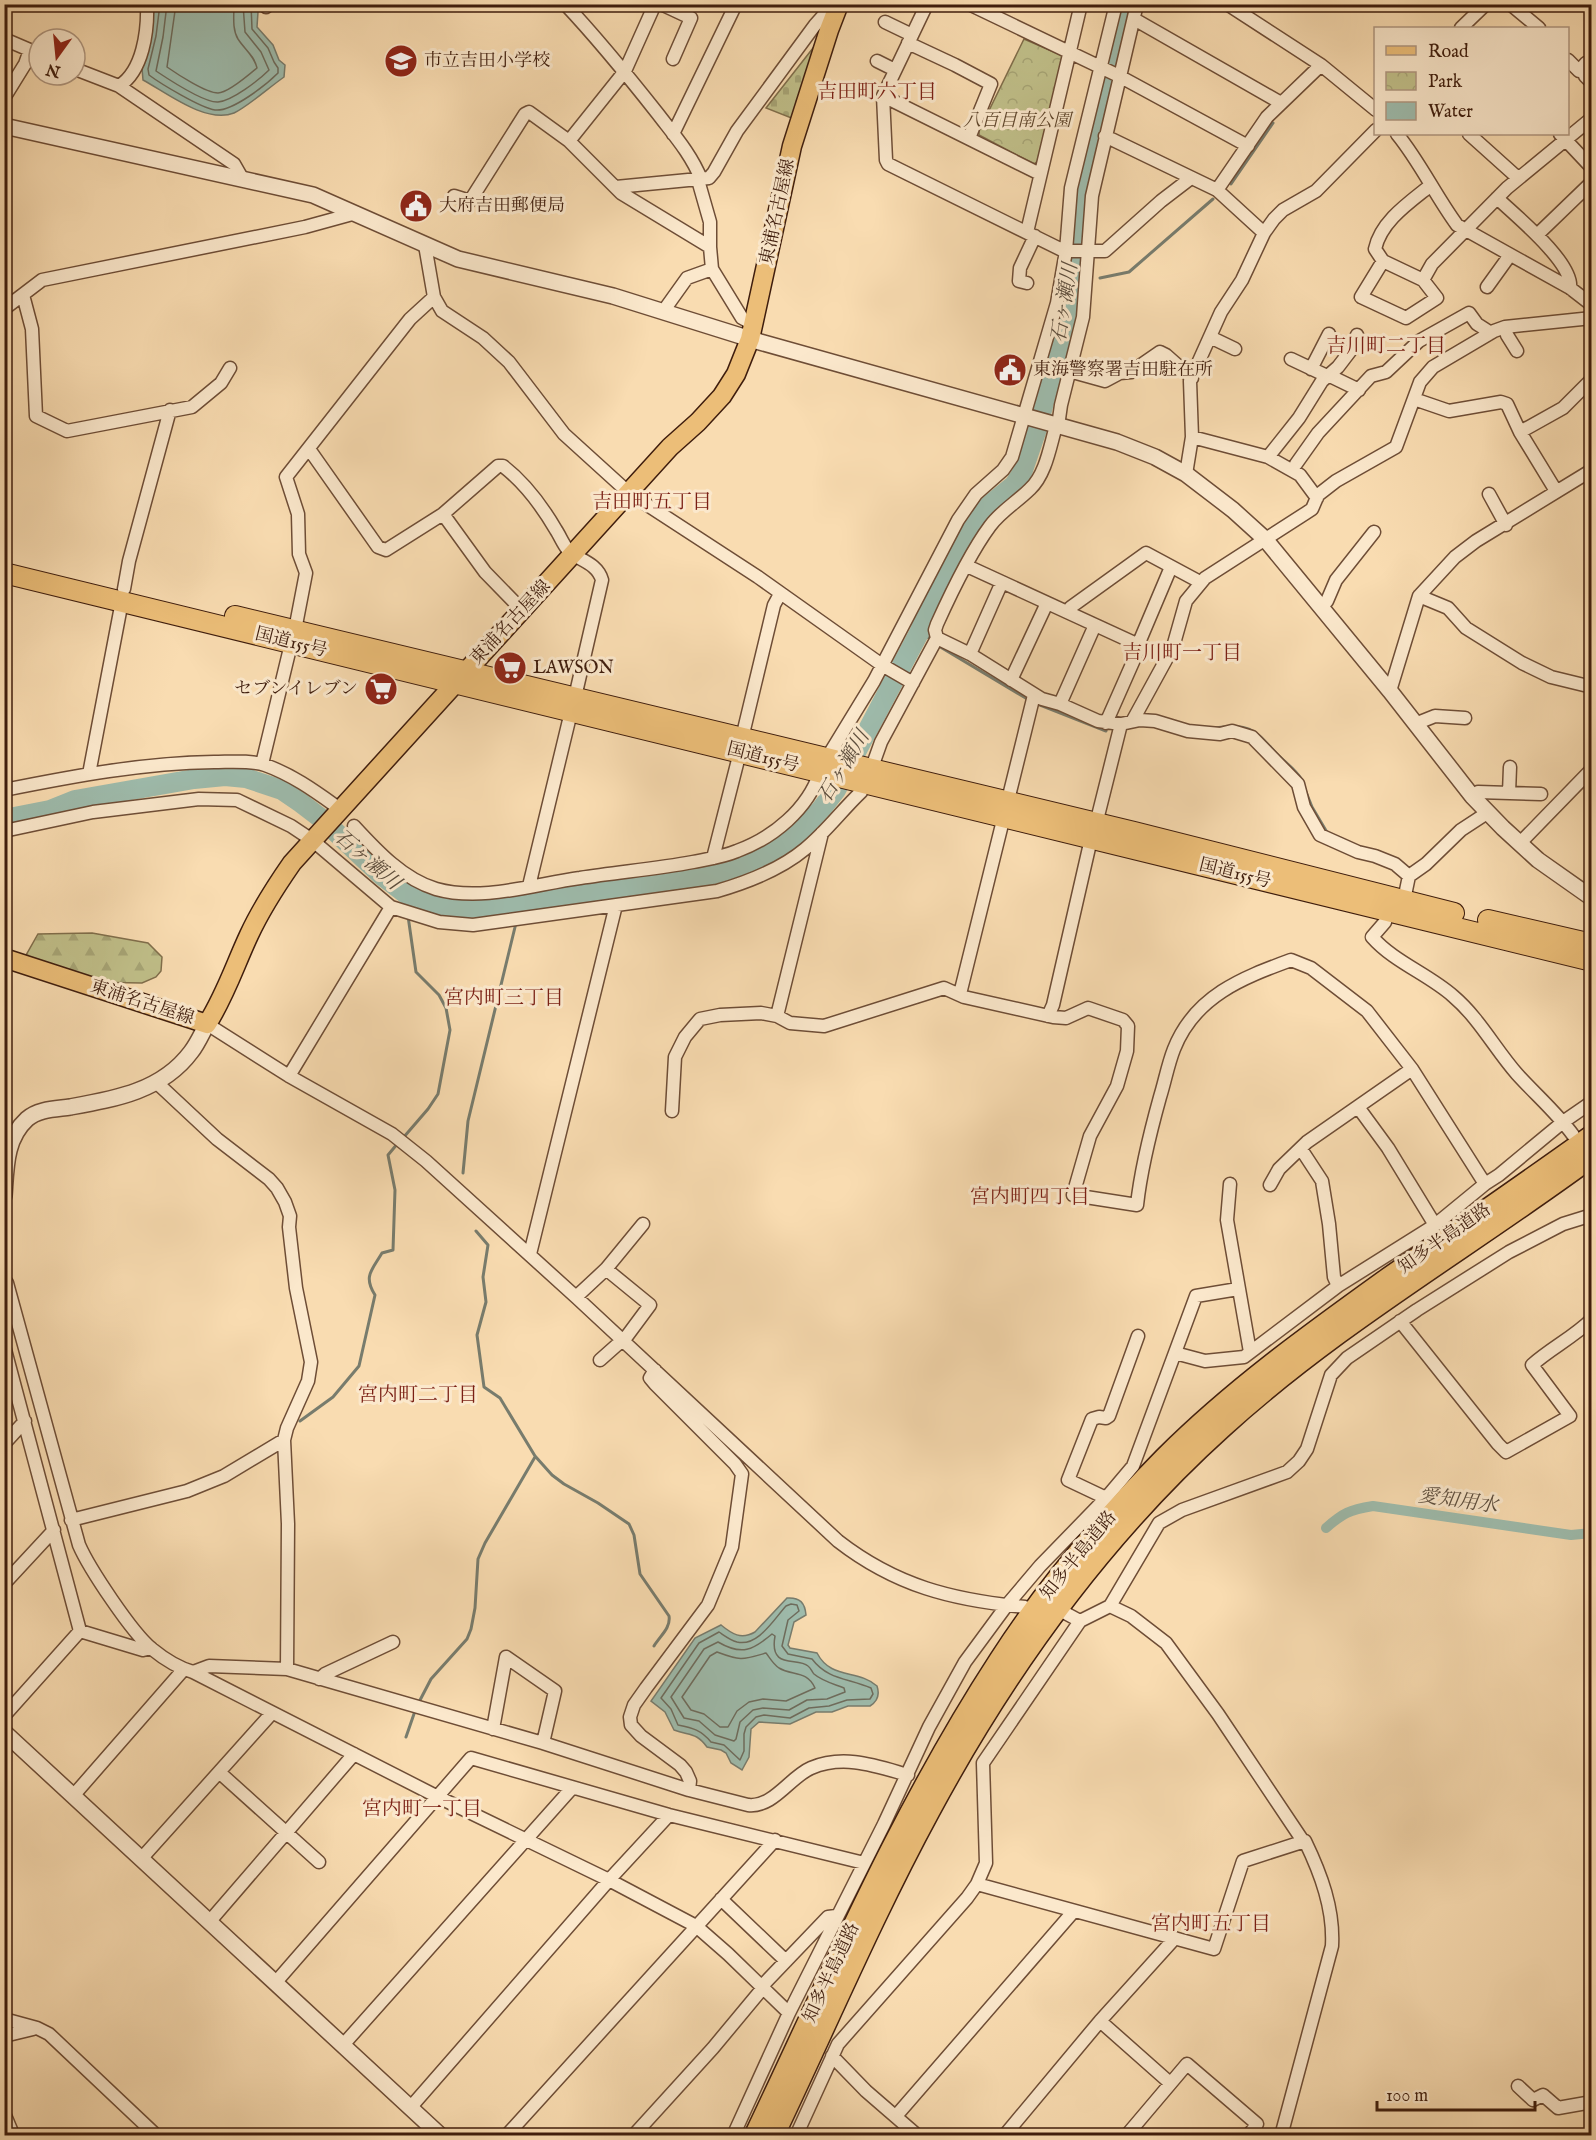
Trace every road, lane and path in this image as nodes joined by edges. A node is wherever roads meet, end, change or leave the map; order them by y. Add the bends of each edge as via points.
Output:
1 (147, 4) edge
2 (565, 4) edge
3 (655, 4) edge
4 (661, 4) edge
5 (736, 4) edge
6 (927, 4) edge
7 (969, 4) edge
8 (1081, 4) edge
9 (1116, 4) edge
10 (1137, 4) edge
11 (1227, 4) edge
12 (1486, 4) edge
13 (1510, 4) edge
14 (836, 12) edge
15 (1134, 19) junction
16 (885, 21) dead end
17 (1462, 27) edge
18 (1538, 27) edge
19 (4, 39) edge
20 (910, 39) junction
21 (27, 49) edge
22 (1070, 53) junction
23 (673, 58) dead end
24 (877, 61) dead end
25 (1569, 61) edge
26 (27, 62) edge
27 (1321, 65) junction
28 (1589, 66) edge
29 (1100, 68) junction
30 (895, 69) junction
31 (625, 71) junction
32 (87, 74) edge
33 (1119, 76) junction
34 (1592, 82) edge
35 (119, 86) junction
36 (883, 96) junction
37 (4, 98) edge
38 (1281, 103) junction
39 (1374, 108) edge
40 (1592, 118) edge
41 (4, 126) edge
42 (1374, 132) edge
43 (1569, 133) edge
44 (673, 134) junction
45 (1398, 135) edge
46 (1470, 135) edge
47 (1105, 136) junction
48 (1562, 137) edge
49 (969, 138) junction
50 (569, 141) junction
51 (1248, 146) junction
52 (1592, 168) edge
53 (1040, 174) junction
54 (1191, 177) junction
55 (242, 178) junction
56 (1518, 178) junction
57 (700, 179) junction
58 (1592, 182) edge
59 (1431, 185) junction
60 (616, 187) junction
61 (1217, 190) junction
62 (454, 196) dead end
63 (1497, 198) junction
64 (356, 213) junction
65 (1465, 230) junction
66 (1264, 233) junction
67 (1031, 234) junction
68 (1537, 235) junction
69 (425, 245) junction
70 (710, 248) junction
71 (1087, 250) junction
72 (1066, 251) junction
73 (1510, 255) junction
74 (1383, 261) junction
75 (712, 269) junction
76 (1423, 280) junction
77 (1027, 283) dead end
78 (1487, 287) dead end
79 (1570, 288) junction
80 (23, 295) junction
81 (434, 297) junction
82 (1590, 301) edge
83 (4, 309) edge
84 (665, 313) junction
85 (1592, 318) edge
86 (1505, 327) junction
87 (751, 331) junction
88 (1491, 333) junction
89 (1329, 334) dead end
90 (1357, 335) dead end
91 (1210, 337) junction
92 (1235, 349) dead end
93 (1517, 351) dead end
94 (1291, 359) dead end
95 (230, 368) dead end
96 (1311, 369) junction
97 (1069, 371) junction
98 (1327, 375) junction
99 (1192, 378) junction
100 (1592, 379) edge
101 (1359, 390) junction
102 (1414, 399) junction
103 (170, 410) junction
104 (1025, 416) junction
105 (1057, 426) junction
106 (1520, 432) junction
107 (1192, 437) junction
108 (309, 449) junction
109 (1268, 457) junction
110 (1296, 464) dead end
111 (1592, 470) edge
112 (1186, 474) junction
113 (1556, 491) junction
114 (629, 493) junction
115 (1489, 494) dead end
116 (1317, 498) junction
117 (443, 514) junction
118 (1506, 525) junction
119 (1374, 532) dead end
120 (1265, 539) junction
121 (574, 554) junction
122 (4, 561) edge
123 (967, 566) junction
124 (1171, 567) junction
125 (4, 573) edge
126 (1002, 582) junction
127 (1200, 582) junction
128 (780, 594) junction
129 (123, 595) junction
130 (1419, 597) junction
131 (1047, 603) junction
132 (1321, 607) junction
133 (522, 610) junction
134 (1067, 612) junction
135 (1095, 625) junction
136 (293, 637) junction
137 (937, 638) junction
138 (1139, 645) junction
139 (970, 654) junction
140 (1167, 658) junction
141 (882, 665) junction
142 (461, 677) junction
143 (1011, 680) junction
144 (913, 683) junction
145 (1592, 687) edge
146 (1390, 691) junction
147 (1034, 695) junction
148 (573, 704) junction
149 (1060, 704) junction
150 (1466, 718) dead end
151 (1127, 722) junction
152 (1106, 723) junction
153 (1415, 724) junction
154 (741, 745) junction
155 (262, 764) junction
156 (824, 765) junction
157 (1510, 767) dead end
158 (1591, 772) edge
159 (88, 774) junction
160 (865, 775) junction
161 (4, 790) edge
162 (1509, 793) junction
163 (1541, 794) dead end
164 (1472, 796) junction
165 (1005, 810) junction
166 (339, 811) junction
167 (1487, 813) junction
168 (354, 826) dead end
169 (4, 831) edge
170 (1093, 832) junction
171 (822, 833) junction
172 (314, 838) junction
173 (1520, 843) junction
174 (713, 858) junction
175 (1409, 876) junction
176 (529, 886) junction
177 (1592, 898) edge
178 (616, 905) junction
179 (1396, 906) junction
180 (391, 907) junction
181 (1592, 944) edge
182 (4, 958) edge
183 (1592, 961) edge
184 (960, 994) junction
185 (777, 1016) junction
186 (1048, 1016) junction
187 (207, 1024) junction
188 (1412, 1069) junction
189 (289, 1076) junction
190 (156, 1082) junction
191 (1592, 1102) edge
192 (1358, 1107) junction
193 (672, 1110) dead end
194 (1563, 1122) junction
195 (1582, 1135) edge
196 (1301, 1149) junction
197 (1592, 1156) edge
198 (1230, 1184) dead end
199 (1485, 1184) junction
200 (1270, 1185) dead end
201 (4, 1196) edge
202 (1592, 1215) edge
203 (643, 1224) dead end
204 (1435, 1225) junction
205 (530, 1254) junction
206 (606, 1269) junction
207 (4, 1279) edge
208 (1338, 1286) junction
209 (1238, 1289) junction
210 (576, 1297) junction
211 (1592, 1319) edge
212 (1401, 1321) junction
213 (1138, 1336) dead end
214 (622, 1340) junction
215 (4, 1346) edge
216 (1250, 1352) junction
217 (1175, 1353) junction
218 (600, 1360) dead end
219 (655, 1370) junction
220 (25, 1421) junction
221 (284, 1440) junction
222 (4, 1444) edge
223 (1106, 1498) junction
224 (71, 1520) junction
225 (54, 1530) junction
226 (4, 1584) edge
227 (1007, 1605) junction
228 (1110, 1606) junction
229 (1025, 1607) dead end
230 (1066, 1614) dead end
231 (1080, 1621) junction
232 (80, 1631) junction
233 (393, 1642) dead end
234 (151, 1648) junction
235 (287, 1669) junction
236 (188, 1671) junction
237 (319, 1678) junction
238 (272, 1713) junction
239 (4, 1716) edge
240 (929, 1727) junction
241 (493, 1729) junction
242 (4, 1732) edge
243 (942, 1734) dead end
244 (543, 1743) junction
245 (974, 1752) dead end
246 (354, 1754) junction
247 (986, 1759) junction
248 (219, 1772) junction
249 (908, 1775) junction
250 (572, 1788) junction
251 (690, 1790) junction
252 (73, 1796) junction
253 (438, 1797) junction
254 (669, 1815) junction
255 (286, 1832) junction
256 (527, 1840) junction
257 (775, 1840) junction
258 (1303, 1841) junction
259 (141, 1859) junction
260 (319, 1862) dead end
261 (864, 1863) junction
262 (609, 1880) junction
263 (977, 1884) junction
264 (721, 1899) junction
265 (1073, 1912) junction
266 (836, 1916) junction
267 (210, 1921) junction
268 (696, 1926) junction
269 (1175, 1938) junction
270 (786, 1961) junction
271 (276, 1982) junction
272 (762, 1988) junction
273 (789, 2013) junction
274 (4, 2019) edge
275 (1100, 2021) junction
276 (37, 2028) junction
277 (4, 2036) edge
278 (343, 2045) junction
279 (832, 2056) junction
280 (1170, 2083) junction
281 (1518, 2086) dead end
282 (1592, 2102) edge
283 (410, 2108) junction
284 (896, 2116) junction
285 (4, 2117) edge
286 (426, 2130) edge
287 (12, 2136) edge
288 (157, 2136) edge
289 (441, 2136) edge
290 (506, 2136) edge
291 (633, 2136) edge
292 (733, 2136) edge
293 (755, 2136) edge
294 (773, 2136) edge
295 (795, 2136) edge
296 (918, 2136) edge
297 (1004, 2136) edge
298 (1126, 2136) edge
299 (1248, 2136) edge
300 (1281, 2136) edge

1 - 35 street via 139,62 129,80
2 - 31 street
3 - 31 street
4 - 23 street via 692,18
5 - 44 street
6 - 20 street
7 - 22 street
8 - 22 street
9 - 29 street
10 - 15 street
11 - 27 street
12 - 17 street
13 - 18 street
14 - 57 street via 815,25 736,131 714,172 709,178
14 - 87 main road, 東浦名古屋線 via 792,146
15 - 33 street
15 - 38 street
16 - 20 street
19 - 21 street
20 - 30 street
20 - 49 street via 991,84
22 - 29 street
22 - 53 street
24 - 30 street
25 - 28 street via 1579,71
26 - 37 street
27 - 38 street
27 - 39 street
28 - 34 street via 1585,76
29 - 33 street
29 - 72 street via 1071,188
30 - 36 street
31 - 44 street
31 - 50 street
32 - 35 street
33 - 47 street
33 - 51 street
35 - 55 street via 234,164
36 - 49 street
36 - 67 street via 888,164
38 - 51 street
40 - 43 street
41 - 55 street
42 - 66 street via 1316,191 1283,210
44 - 57 street via 694,160
45 - 59 street
46 - 56 street
47 - 54 street
47 - 71 street via 1092,196
48 - 52 street
48 - 56 street
49 - 53 street
50 - 60 street
50 - 62 street via 530,112 525,114 470,201
51 - 61 street
53 - 67 street
54 - 61 street
54 - 71 street via 1105,251
55 - 64 street via 313,195
56 - 63 street
57 - 60 street
57 - 70 street via 710,222
58 - 68 street
59 - 65 street via 1457,225
59 - 74 street via 1399,211 1377,240 1375,249
60 - 70 street
61 - 66 street
63 - 65 street
63 - 68 street
64 - 69 street
64 - 80 street via 305,227 42,280
65 - 73 street
65 - 76 street via 1432,264
66 - 91 street
67 - 72 street
67 - 77 street via 1018,281
68 - 79 street via 1567,273
69 - 81 street
69 - 84 street via 458,259 559,282
70 - 75 street
71 - 72 street
71 - 97 street via 1083,317
72 - 104 street via 1051,328
73 - 78 street
73 - 79 street
74 - 76 street
74 - 76 street via 1361,297 1406,318 1437,298
75 - 84 street via 687,278
75 - 87 street
79 - 82 street
80 - 83 street
80 - 103 street via 32,329 36,416 67,431
81 - 108 street via 410,319
81 - 114 street via 442,311 483,338 509,362 564,435
84 - 87 street
85 - 86 street
86 - 88 street
86 - 93 street
87 - 104 street
87 - 114 main road, 東浦名古屋線 via 736,374 722,396
88 - 101 street via 1469,313 1419,341 1390,369 1371,376
88 - 102 street via 1433,367 1420,382
89 - 96 street
90 - 98 street via 1338,367
91 - 92 street
91 - 99 street
94 - 96 street
95 - 103 street via 221,383 192,407
96 - 98 street
97 - 99 street via 1105,381 1131,372 1160,352
97 - 105 street
98 - 101 street
98 - 109 street
99 - 107 street
100 - 106 street via 1563,408
101 - 110 street via 1318,433
102 - 106 street via 1449,411 1501,402 1507,404
102 - 116 street via 1396,447 1336,481
103 - 129 street
104 - 105 street
104 - 141 street via 1012,457 965,508
105 - 112 street via 1117,442
105 - 123 street via 1034,485 997,517
106 - 113 street
107 - 109 street
107 - 112 street
108 - 117 street via 378,547 386,550
108 - 136 street via 286,477 298,514 299,554 306,573
109 - 116 street via 1300,475
111 - 113 street
112 - 120 street
113 - 118 street
114 - 121 main road, 東浦名古屋線
114 - 128 street
115 - 118 street
116 - 120 street via 1306,513
117 - 121 street via 502,466 520,479
117 - 133 street via 485,572
118 - 130 street via 1455,558
119 - 132 street via 1336,580
120 - 127 street
120 - 132 street
121 - 133 main road, 東浦名古屋線
121 - 148 street via 596,570 602,580
122 - 129 highway, 国道155号
123 - 126 street
123 - 137 street via 937,624
124 - 127 street
124 - 134 street via 1146,553
124 - 138 street
125 - 129 highway, 国道155号
126 - 131 street
126 - 139 street
127 - 140 street via 1186,601
128 - 141 street
128 - 154 street via 774,605
129 - 136 highway, 国道155号
129 - 159 street
130 - 145 street via 1448,608 1466,628 1522,663
130 - 146 street
131 - 134 street
131 - 143 street
132 - 146 street
133 - 142 main road, 東浦名古屋線
134 - 135 street
135 - 138 street
135 - 149 street
136 - 142 highway, 国道155号
136 - 155 street
137 - 139 street
137 - 144 street
138 - 140 street
138 - 152 street
139 - 143 street
140 - 151 street
141 - 144 street
141 - 156 street
142 - 148 highway, 国道155号
142 - 166 main road, 東浦名古屋線
143 - 147 street
144 - 160 street
146 - 153 street
147 - 149 street
147 - 165 street
148 - 154 highway, 国道155号
148 - 176 street
149 - 152 street
150 - 153 street via 1435,716
151 - 152 street
151 - 170 street
151 - 175 street via 1155,721 1188,731 1232,731 1252,737 1298,784 1304,807 1320,836 1395,864
153 - 164 street
154 - 156 highway, 国道155号
154 - 174 street
155 - 159 street via 174,762
155 - 166 street via 315,791
156 - 160 highway, 国道155号
156 - 174 street via 797,813 784,824 746,848
157 - 162 street
158 - 173 street
159 - 161 street
160 - 165 highway, 国道155号
160 - 171 street via 861,792
162 - 163 street
162 - 164 street via 1478,792
164 - 167 street
165 - 170 highway, 国道155号
165 - 184 street
166 - 172 main road, 東浦名古屋線
167 - 173 street
167 - 175 street via 1461,830
168 - 176 street via 401,871 435,888 474,893
169 - 172 street via 93,812 199,799 237,800
170 - 179 highway, 国道155号
170 - 186 street
171 - 178 street via 790,859 740,884 717,891
171 - 185 street
172 - 180 street
172 - 187 main road, 東浦名古屋線 via 267,899 220,1005
173 - 177 street
174 - 176 street
175 - 179 street
178 - 180 street via 473,925 439,922
178 - 205 street
179 - 181 highway, 国道155号
179 - 183 highway, 国道155号
179 - 194 street via 1372,936 1381,947 1454,996
180 - 189 street
182 - 187 main road, 東浦名古屋線
184 - 185 street via 938,988 824,1026 790,1023
184 - 186 street
185 - 193 street via 740,1013 700,1019 675,1057
186 - 188 street via 1066,1018 1088,1008 1123,1020 1128,1026 1127,1051 1117,1086 1094,1126 1073,1195 1137,1205 1152,1125 1174,1049 1188,1021 1209,1000 1247,976 1291,960 1311,968 1367,1011
187 - 189 street
187 - 190 street via 192,1051
188 - 192 street
188 - 199 street
189 - 205 street via 392,1134
190 - 201 street via 126,1096 42,1112 27,1119 7,1154
190 - 221 street via 217,1139 269,1179 285,1202 311,1362 308,1381
191 - 194 street
192 - 196 street
192 - 204 street
194 - 195 street
194 - 199 street
195 - 293 highway, 知多半島道路 via 1331,1319 1212,1414 1166,1458 1071,1563 1001,1659 936,1765 863,1906
196 - 200 street via 1279,1169
196 - 208 street via 1322,1181
197 - 294 highway, 知多半島道路 via 1352,1323 1272,1384 1177,1469 1084,1572 995,1698 929,1811
198 - 209 street via 1227,1220
199 - 204 street
202 - 212 street via 1563,1224 1509,1252
203 - 206 street
204 - 208 street
205 - 210 street
206 - 210 street
206 - 214 street via 650,1305
207 - 224 street
208 - 216 street
209 - 216 street
209 - 217 street via 1196,1296
210 - 214 street
211 - 212 street via 1532,1365 1570,1416 1506,1452
212 - 228 street via 1347,1358 1331,1375 1307,1449 1299,1461 1287,1472 1159,1522
213 - 223 street via 1109,1416 1092,1419 1068,1480
214 - 218 street
214 - 219 street
215 - 220 street
216 - 217 street via 1244,1357 1205,1361
217 - 223 street via 1133,1467
219 - 227 street via 859,1557 918,1587
219 - 251 street via 650,1378 655,1384 742,1474 732,1547 708,1605 634,1705 630,1717 635,1730 686,1772
220 - 222 street
220 - 225 street
221 - 224 street via 224,1476 187,1491
221 - 235 street
223 - 227 street
224 - 234 street via 85,1558
225 - 226 street
225 - 232 street
227 - 229 street
227 - 240 street via 965,1662
228 - 231 street
228 - 258 street via 1131,1616 1166,1643
230 - 231 street
231 - 247 street
232 - 234 street via 143,1650
232 - 239 street
233 - 237 street
234 - 236 street
235 - 236 street via 209,1666
235 - 237 street
236 - 238 street
236 - 252 street
237 - 241 street
238 - 246 street
238 - 248 street
240 - 243 street
240 - 249 street
241 - 244 street
241 - 244 street via 506,1657 555,1691
242 - 252 street
244 - 251 street
245 - 247 street
246 - 253 street
246 - 255 street
247 - 263 street via 986,1863
248 - 255 street
248 - 259 street
249 - 251 street via 857,1761 824,1764 810,1768 766,1801 753,1805
249 - 261 street
250 - 253 street via 471,1758
250 - 254 street
250 - 256 street
252 - 259 street
253 - 256 street
253 - 271 street
254 - 257 street
254 - 262 street
255 - 260 street
255 - 267 street
256 - 262 street
256 - 278 street
257 - 261 street
257 - 264 street
258 - 269 street via 1243,1861 1214,1949
258 - 300 street via 1318,1868 1332,1916 1332,1946
259 - 267 street
261 - 266 street
262 - 268 street
262 - 283 street
263 - 265 street
263 - 279 street via 838,2044
264 - 268 street
264 - 270 street
265 - 269 street
265 - 284 street
266 - 270 street via 828,1917
266 - 273 street
267 - 271 street
268 - 272 street
268 - 290 street
269 - 275 street
270 - 272 street
271 - 278 street
272 - 273 street
272 - 291 street
273 - 292 street
274 - 276 street
275 - 280 street
275 - 297 street
276 - 277 street
276 - 288 street via 49,2034
278 - 283 street
279 - 284 street
279 - 295 street
280 - 298 street
280 - 299 street via 1187,2064 1257,2124
281 - 282 street via 1533,2100 1543,2095 1558,2108
283 - 286 street
284 - 296 street
285 - 287 street
286 - 289 street

